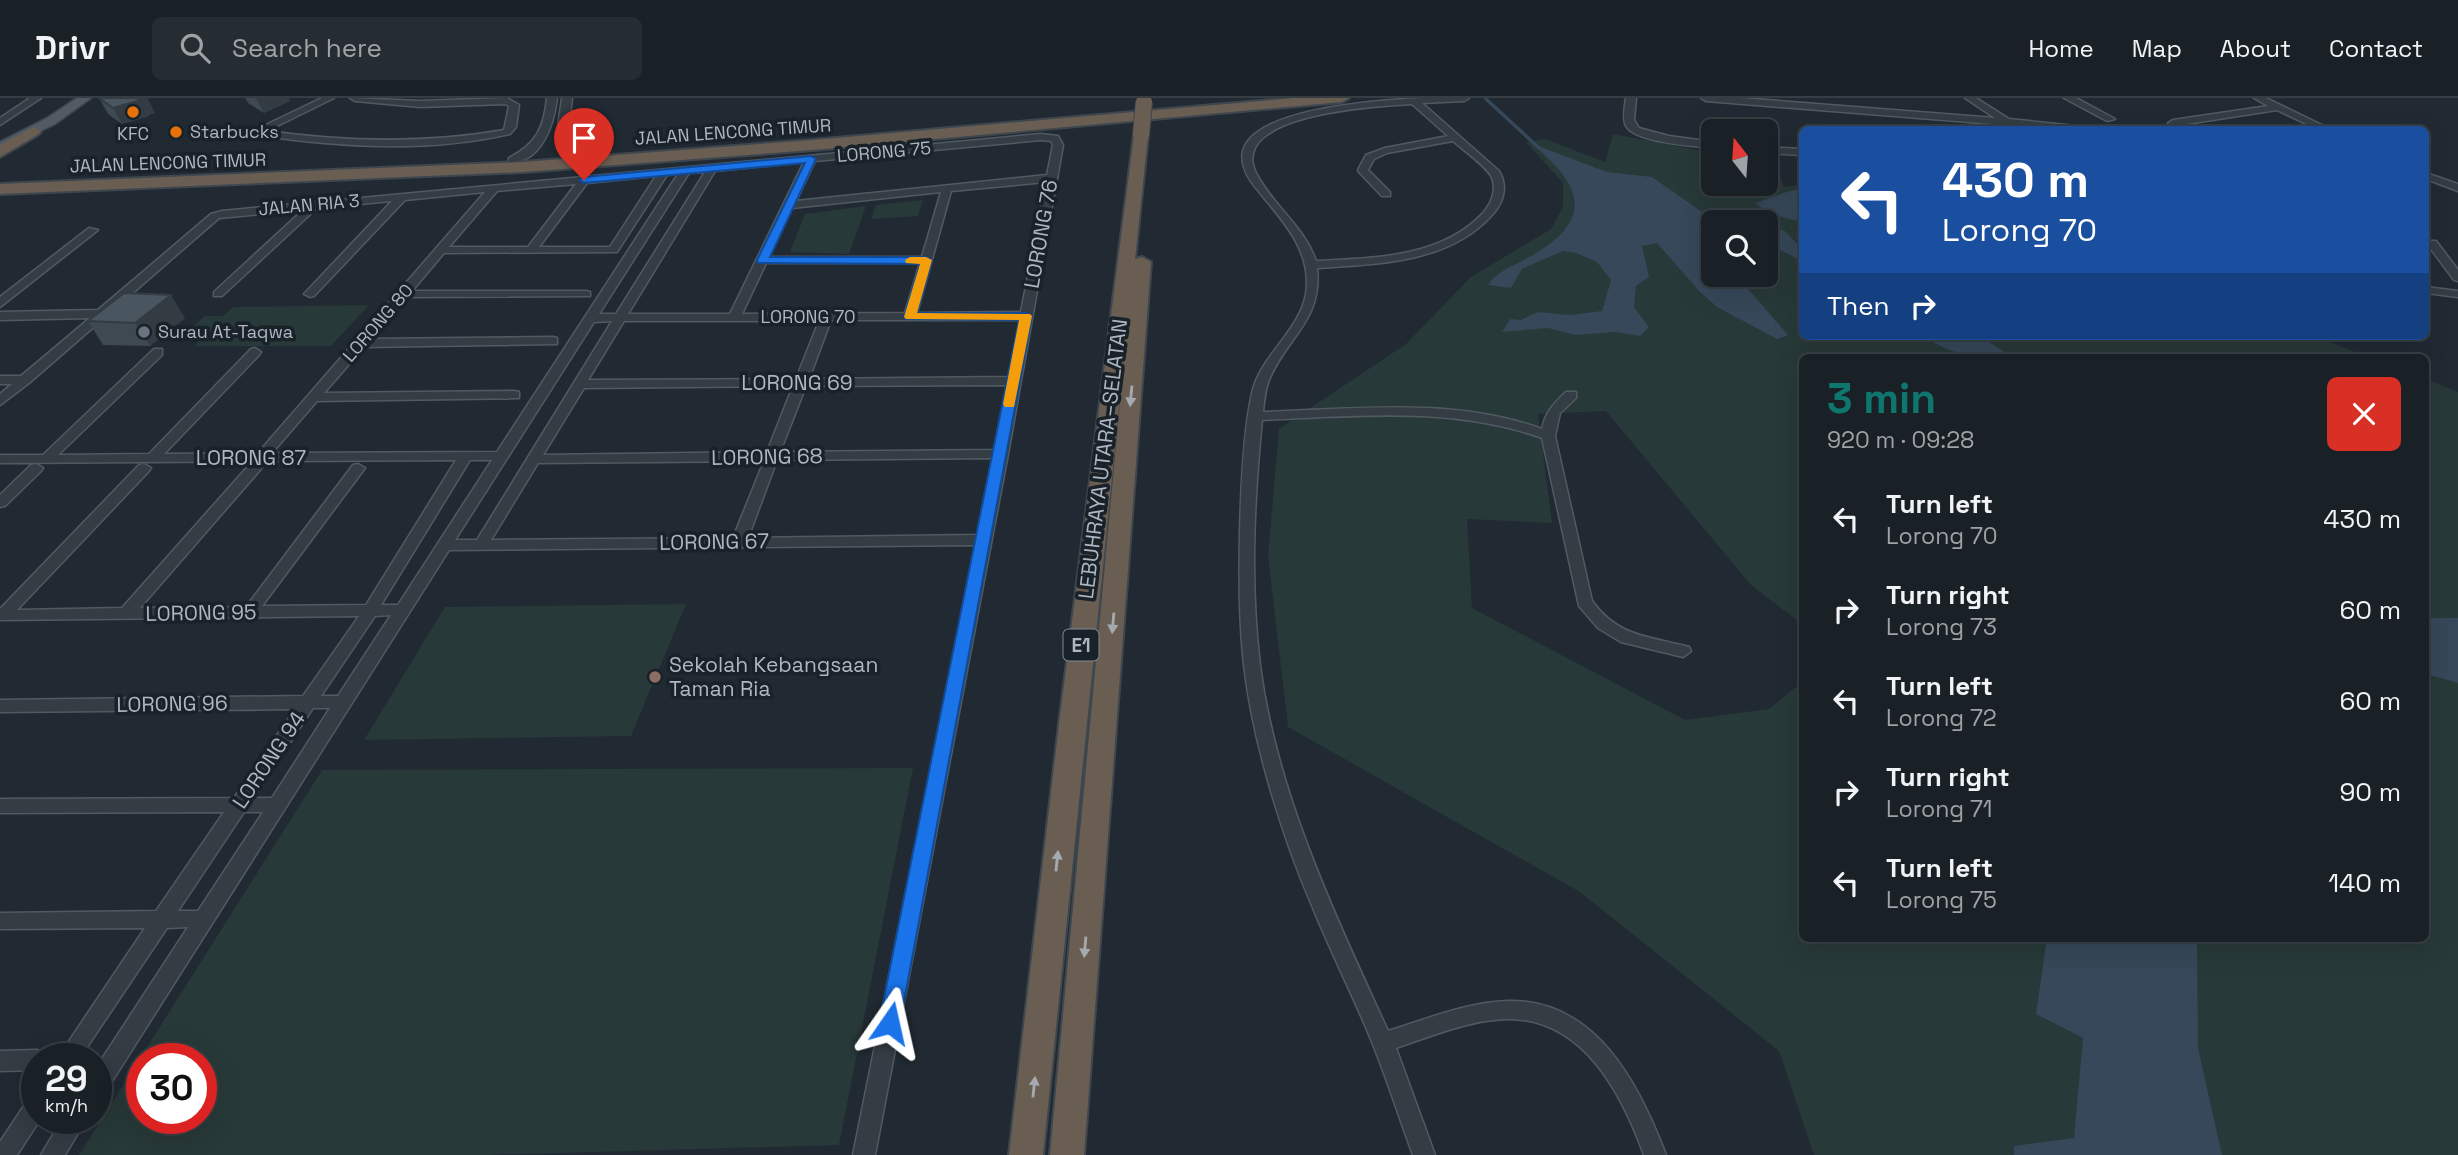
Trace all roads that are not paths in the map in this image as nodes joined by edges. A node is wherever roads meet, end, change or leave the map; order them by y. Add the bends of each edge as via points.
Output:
1 (37, 98) edge
2 (63, 98) edge
3 (85, 98) edge
4 (329, 98) edge
5 (355, 98) edge
6 (552, 98) edge
7 (567, 98) edge
8 (1261, 98) edge
9 (1342, 98) edge
10 (1464, 98) edge
11 (1631, 98) edge
12 (1706, 98) edge
13 (1970, 98) edge
14 (2069, 98) edge
15 (2259, 98) edge
16 (1145, 100) edge
17 (1161, 100) edge
18 (1415, 103) junction
19 (2279, 107) junction
20 (2006, 121) junction
21 (0, 122) edge
22 (2173, 123) dead end
23 (2110, 124) edge
24 (1993, 125) edge
25 (2319, 126) edge
26 (34, 131) joint
27 (1149, 134) junction
28 (0, 136) edge
29 (1055, 138) joint
30 (1455, 138) junction
31 (1701, 143) edge
32 (0, 150) edge
33 (1778, 151) edge
34 (1799, 152) edge
35 (578, 156) junction
36 (811, 159) junction
37 (513, 160) junction
38 (712, 168) junction
39 (685, 171) junction
40 (663, 173) junction
41 (2429, 177) edge
42 (1051, 178) junction
43 (584, 180) junction
44 (0, 181) edge
45 (48, 184) junction
46 (494, 188) junction
47 (2458, 188) edge
48 (947, 189) junction
49 (0, 190) edge
50 (1386, 194) dead end
51 (402, 197) junction
52 (314, 205) junction
53 (789, 205) junction
54 (93, 230) dead end
55 (2432, 243) dead end
56 (440, 250) junction
57 (531, 250) junction
58 (762, 260) junction
59 (926, 260) junction
60 (1311, 265) junction
61 (2458, 278) edge
62 (2429, 290) edge
63 (586, 293) dead end
64 (218, 294) dead end
65 (310, 294) dead end
66 (403, 294) junction
67 (2458, 294) edge
68 (0, 303) edge
69 (101, 314) junction
70 (0, 316) edge
71 (1026, 316) junction
72 (734, 317) junction
73 (825, 317) junction
74 (910, 317) junction
75 (591, 318) junction
76 (620, 318) junction
77 (553, 341) dead end
78 (360, 343) junction
79 (158, 352) dead end
80 (255, 352) dead end
81 (0, 380) edge
82 (25, 380) junction
83 (1014, 382) junction
84 (802, 383) junction
85 (580, 384) junction
86 (514, 395) dead end
87 (1572, 395) dead end
88 (314, 397) junction
89 (0, 401) edge
90 (1255, 416) junction
91 (1549, 436) junction
92 (1001, 454) junction
93 (502, 456) junction
94 (465, 457) junction
95 (773, 458) junction
96 (0, 459) edge
97 (533, 459) junction
98 (258, 462) junction
99 (41, 463) junction
100 (149, 463) junction
101 (358, 468) dead end
102 (0, 503) edge
103 (984, 540) junction
104 (739, 542) junction
105 (444, 545) junction
106 (481, 545) junction
107 (403, 610) junction
108 (370, 611) junction
109 (250, 612) junction
110 (127, 613) junction
111 (1, 615) edge
112 (1683, 651) dead end
113 (308, 702) junction
114 (344, 702) junction
115 (0, 706) edge
116 (238, 805) junction
117 (278, 805) junction
118 (0, 806) edge
119 (161, 919) junction
120 (204, 919) junction
121 (0, 921) edge
122 (1382, 1042) junction
123 (78, 1043) edge
124 (112, 1049) edge
125 (0, 1060) edge
126 (21, 1060) edge
127 (21, 1129) edge
128 (66, 1134) edge
129 (4, 1155) edge
130 (52, 1155) edge
131 (864, 1155) edge
132 (1026, 1155) edge
133 (1067, 1155) edge
134 (1424, 1155) edge
135 (1655, 1155) edge

1 - 21 street
2 - 28 main road
3 - 26 main road
4 - 5 street via 256,132 353,144 462,140 507,132 514,105 507,101 420,104
6 - 37 street via 542,139 536,148
7 - 35 street via 562,142
8 - 35 highway, JALAN LENCONG TIMUR
9 - 45 highway, JALAN LENCONG TIMUR via 577,163
10 - 18 street
11 - 31 street via 1630,123 1635,131
12 - 24 street
13 - 20 street
14 - 23 street
15 - 19 street
16 - 27 highway, LEBUHRAYA UTARA–SELATAN / E1, bridge
17 - 27 highway, LEBUHRAYA UTARA–SELATAN / E1
18 - 30 street
18 - 60 street via 1304,115 1261,135 1251,145 1249,171 1294,228
19 - 22 street
19 - 25 street
20 - 23 street
20 - 24 street
26 - 32 highway
132 -> 27 highway, LEBUHRAYA UTARA–SELATAN / E1 via 1072,724
27 -> 133 highway, LEBUHRAYA UTARA–SELATAN / E1 via 1143,253
29 - 36 street, LORONG 75
29 - 42 street, LORONG 76 via 1058,145
30 - 50 street via 1370,157 1363,170
30 - 60 street via 1498,179 1496,201 1471,231 1411,254
33 - 34 street
35 - 37 highway, JALAN LENCONG TIMUR
36 - 38 street, LORONG 75
36 - 53 street
37 - 45 highway, JALAN LENCONG TIMUR
38 - 39 street, LORONG 75
38 - 76 street
39 - 40 street, JALAN RIA 3
39 - 75 street
40 - 43 street, JALAN RIA 3
40 - 57 street via 613,250
41 - 47 street
42 - 48 street
42 - 71 street, LORONG 76
43 - 46 street, JALAN RIA 3
43 - 57 street
44 - 45 highway, JALAN LENCONG TIMUR
45 - 49 highway
46 - 51 street, JALAN RIA 3
46 - 56 street, LORONG 80
48 - 53 street
48 - 59 street
51 - 52 street, JALAN RIA 3
51 - 65 street
52 - 64 street
52 - 69 street, JALAN RIA 3 via 215,216
53 - 58 street
54 - 68 street
55 - 61 street
56 - 57 street
56 - 66 street, LORONG 80
58 - 59 street
58 - 72 street
59 - 74 street
60 - 90 street via 1308,311 1261,381
62 - 67 street
63 - 66 street
66 - 78 street, LORONG 80
69 - 70 street
69 - 82 street, JALAN RIA 3
71 - 74 street, LORONG 70
71 - 83 street, LORONG 76
72 - 73 street, LORONG 70
72 - 76 street, LORONG 70
73 - 74 street, LORONG 70
73 - 84 street
75 - 76 street, LORONG 70
75 - 93 street
76 - 85 street
77 - 78 street
78 - 88 street, LORONG 80
79 - 99 street
80 - 100 street
81 - 82 street
82 - 89 street, JALAN RIA 3
83 - 84 street, LORONG 69
83 - 92 street, LORONG 76
84 - 85 street, LORONG 69
84 - 95 street
85 - 97 street
86 - 88 street
87 - 91 street via 1555,408 1549,419
88 - 98 street, LORONG 80
90 - 91 street via 1463,416 1522,425
90 - 122 street via 1247,566 1257,696 1300,850
91 - 112 street via 1578,585 1592,616 1627,639
92 - 95 street, LORONG 68
92 - 103 street, LORONG 76
93 - 94 street, LORONG 87
93 - 105 street
94 - 98 street, LORONG 87
94 - 108 street, LORONG 94
95 - 97 street, LORONG 68
95 - 104 street
96 - 99 street, LORONG 87
97 - 106 street
98 - 100 street, LORONG 87
98 - 110 street, LORONG 80
99 - 100 street, LORONG 87
99 - 102 street
100 - 111 street
101 - 109 street
103 - 104 street, LORONG 67
103 - 131 street, LORONG 76
104 - 106 street, LORONG 67
105 - 106 street, LORONG 67
105 - 107 street
107 - 108 street, LORONG 95
107 - 114 street
108 - 109 street, LORONG 95
108 - 113 street, LORONG 94
109 - 110 street, LORONG 95
110 - 111 street, LORONG 95
113 - 114 street, LORONG 96
113 - 115 street, LORONG 96
113 - 116 street, LORONG 94
114 - 117 street
116 - 117 street
116 - 118 street
116 - 119 street, LORONG 94
117 - 120 street
119 - 120 street
119 - 121 street
119 - 123 street, LORONG 94
120 - 124 street
122 - 134 street
122 - 135 street via 1490,1012 1511,1009 1551,1017 1605,1057 1638,1113
125 - 126 street
127 - 129 street
128 - 130 street

